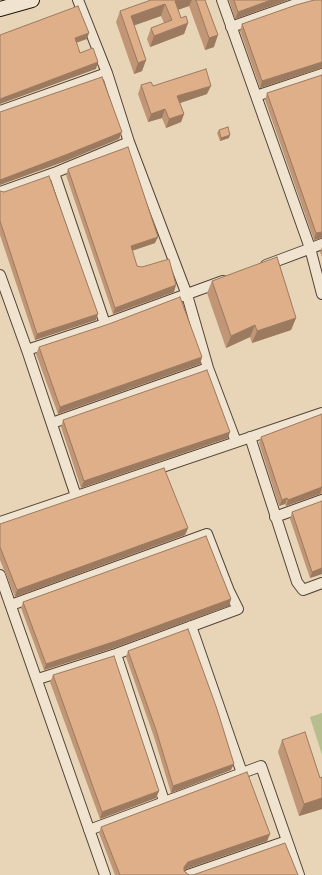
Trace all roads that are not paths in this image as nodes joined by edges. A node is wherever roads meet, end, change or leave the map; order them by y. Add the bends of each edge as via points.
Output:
1 (32, 0) edge
2 (78, 0) edge
3 (222, 0) edge
4 (307, 0) edge
5 (0, 9) edge
6 (231, 27) junction
7 (107, 73) junction
8 (322, 74) edge
9 (256, 96) junction
10 (0, 111) edge
11 (129, 142) junction
12 (54, 173) junction
13 (0, 192) edge
14 (322, 244) edge
15 (310, 248) junction
16 (259, 267) edge
17 (0, 275) edge
18 (230, 278) edge
19 (187, 294) junction
20 (322, 294) edge
21 (105, 324) junction
22 (27, 350) junction
23 (208, 368) junction
24 (322, 413) edge
25 (52, 423) junction
26 (250, 437) junction
27 (236, 442) junction
28 (76, 496) junction
29 (322, 500) edge
30 (275, 517) junction
31 (0, 522) edge
32 (0, 575) edge
33 (322, 584) edge
34 (11, 605) junction
35 (191, 626) junction
36 (116, 654) junction
37 (38, 679) junction
38 (242, 773) junction
39 (164, 801) junction
40 (89, 830) junction
41 (287, 841) junction
42 (105, 875) edge
43 (188, 875) edge
44 (299, 875) edge

1 - 5 street
2 - 7 street
3 - 6 street
4 - 6 street
6 - 9 street
7 - 10 street
7 - 11 street
8 - 9 street
9 - 15 street
11 - 12 street
11 - 19 street
12 - 13 street
12 - 21 street
14 - 15 street
15 - 16 street
15 - 20 street
17 - 22 street
18 - 19 street
19 - 21 street
19 - 23 street
21 - 22 street
22 - 25 street
23 - 25 street
23 - 27 street
24 - 26 street
25 - 28 street
26 - 27 street
26 - 30 street
27 - 28 street
28 - 31 street
29 - 30 street
30 - 33 street via 297,582 303,590
32 - 34 street
34 - 35 street via 207,534 238,609
34 - 37 street
35 - 36 street
35 - 38 street
36 - 37 street
36 - 39 street
37 - 40 street
38 - 39 street
38 - 41 street via 261,766
39 - 40 street
40 - 42 street
41 - 43 street
41 - 44 street

